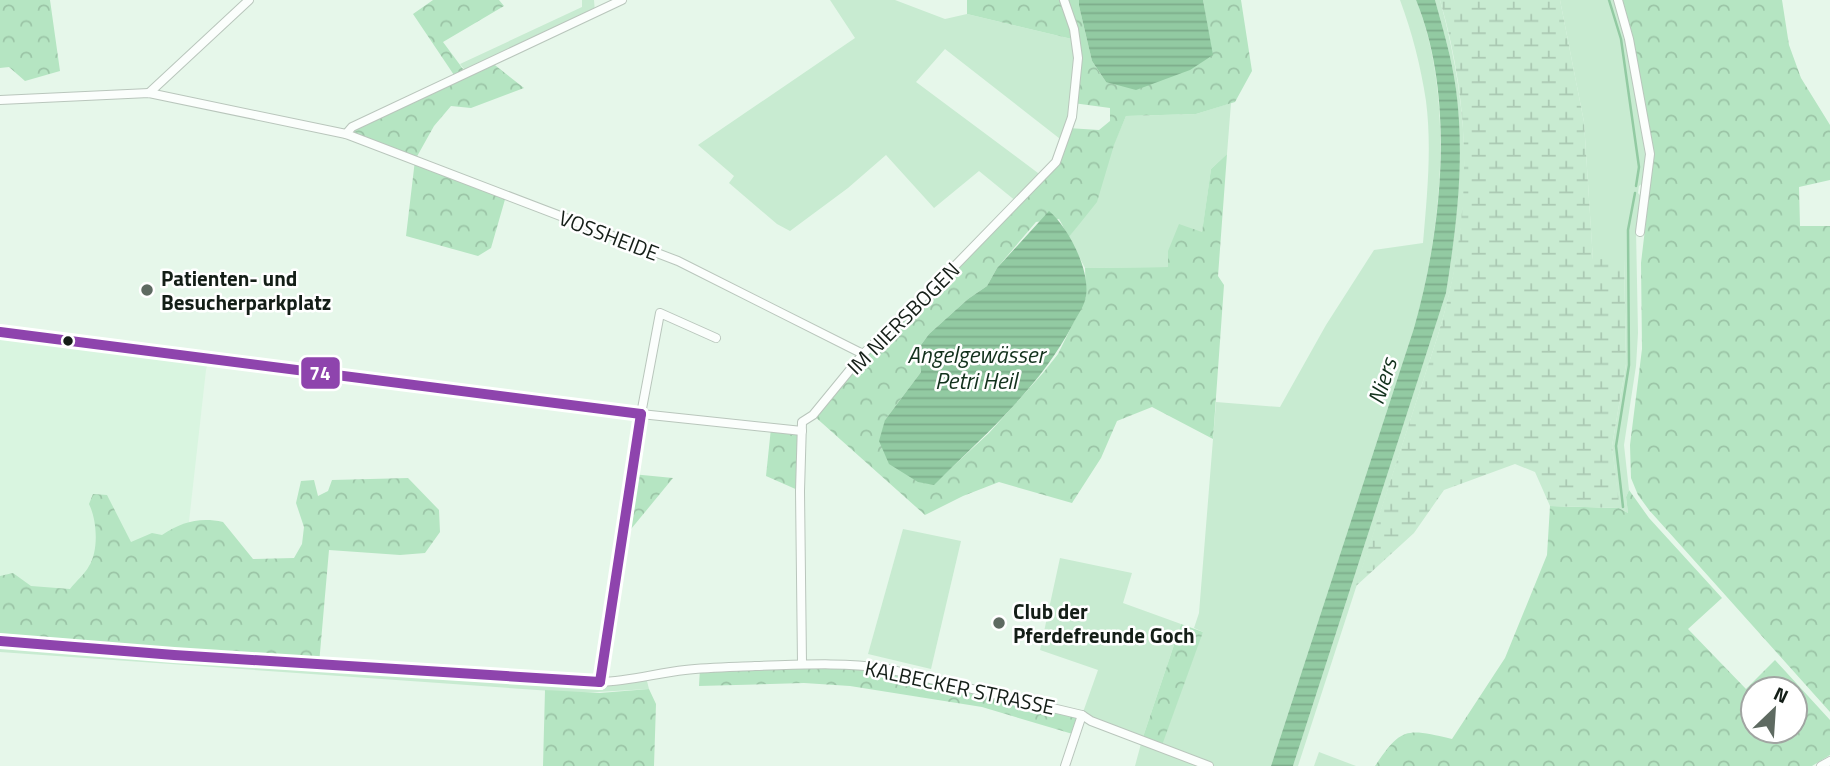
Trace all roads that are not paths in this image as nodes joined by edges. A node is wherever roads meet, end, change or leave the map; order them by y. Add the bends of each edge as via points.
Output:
1 (249, 0) edge
2 (622, 0) edge
3 (1064, 0) edge
4 (1618, 0) edge
5 (149, 93) junction
6 (0, 100) edge
7 (346, 134) junction
8 (1640, 232) dead end
9 (0, 332) edge
10 (716, 338) dead end
11 (863, 354) junction
12 (641, 414) junction
13 (802, 431) junction
14 (0, 642) edge
15 (802, 663) junction
16 (600, 682) junction
17 (1082, 715) junction
18 (1830, 761) edge
19 (1065, 766) edge
20 (1209, 766) edge
21 (1822, 766) edge

1 - 5 street
2 - 7 street via 352,127
3 - 11 street, IM NIERSBOGEN via 1078,58 1072,117 1060,155
4 - 8 street via 1650,154
5 - 6 street, VOSSHEIDE
5 - 7 street, VOSSHEIDE
7 - 11 street, VOSSHEIDE via 678,261
9 - 12 street
10 - 12 street via 660,313
11 - 13 street, IM NIERSBOGEN via 813,415 802,422
12 - 13 street
12 - 16 street
13 - 15 street
14 - 16 street, KALBECKER STRASSE
15 - 16 street, KALBECKER STRASSE via 681,670
15 - 17 street, KALBECKER STRASSE via 884,668
17 - 19 street
17 - 20 street, KALBECKER STRASSE
18 - 21 street

